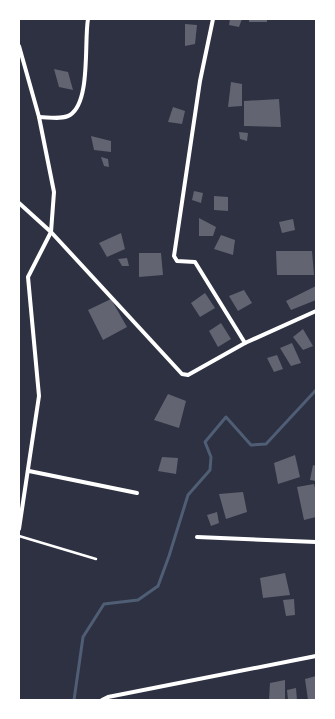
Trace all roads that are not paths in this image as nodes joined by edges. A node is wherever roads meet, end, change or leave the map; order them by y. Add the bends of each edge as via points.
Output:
1 (88, 19) edge
2 (213, 19) edge
3 (19, 46) edge
4 (39, 117) junction
5 (19, 203) edge
6 (51, 232) junction
7 (316, 311) edge
8 (245, 343) junction
9 (29, 471) junction
10 (137, 493) dead end
11 (19, 529) edge
12 (19, 536) edge
13 (197, 537) dead end
14 (316, 542) edge
15 (96, 559) dead end
16 (316, 656) edge
17 (102, 700) edge

1 - 4 street via 86,78 76,108 70,115
2 - 8 street via 200,81 174,256 177,261 195,262
3 - 4 street
4 - 6 street via 54,192
5 - 6 street
6 - 8 street via 182,374 188,375
6 - 9 street via 28,277 39,396
7 - 8 street
9 - 10 street
9 - 11 street
12 - 15 lane
13 - 14 street
16 - 17 street

